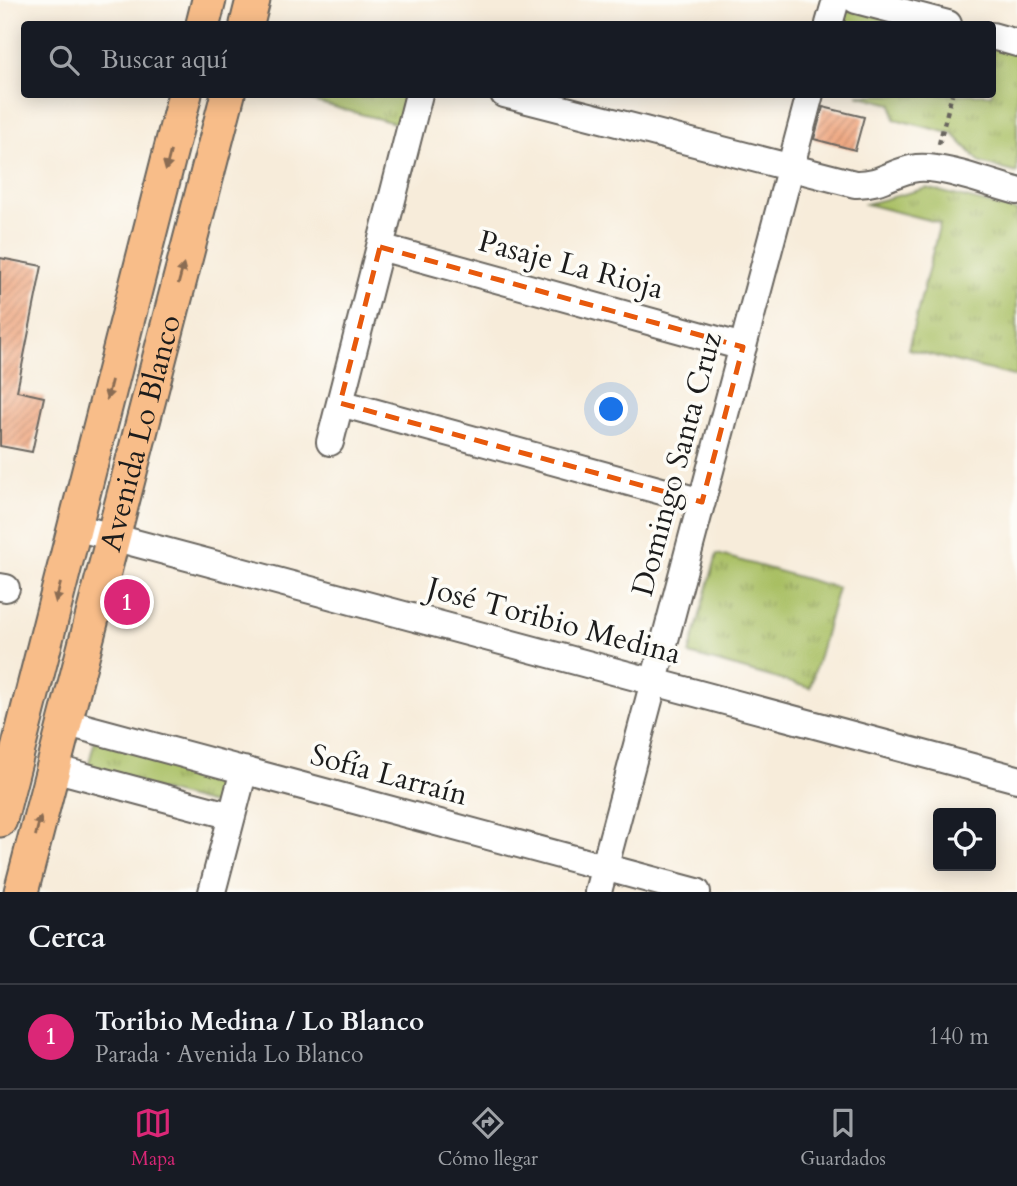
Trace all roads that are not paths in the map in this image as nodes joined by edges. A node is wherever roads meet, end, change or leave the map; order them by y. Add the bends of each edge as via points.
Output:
1 (209, 0) edge
2 (253, 0) edge
3 (836, 0) edge
4 (856, 0) edge
5 (204, 21) edge
6 (248, 21) edge
7 (830, 21) edge
8 (936, 21) edge
9 (996, 37) edge
10 (1017, 43) edge
11 (184, 98) edge
12 (227, 98) edge
13 (418, 98) edge
14 (520, 98) edge
15 (809, 98) edge
16 (790, 166) junction
17 (1017, 191) edge
18 (380, 247) junction
19 (743, 346) junction
20 (340, 403) junction
21 (330, 442) dead end
22 (702, 502) junction
23 (75, 527) junction
24 (112, 537) junction
25 (654, 682) junction
26 (64, 722) junction
27 (52, 768) junction
28 (244, 770) junction
29 (1017, 779) edge
30 (232, 816) junction
31 (0, 820) edge
32 (601, 880) edge
33 (21, 892) edge
34 (212, 892) edge
35 (697, 892) edge

1 - 5 main road
2 - 6 main road
3 - 7 street
4 - 8 street
9 - 10 street
11 -> 23 main road, Avenida Lo Blanco
24 -> 12 main road, Avenida Lo Blanco
13 - 18 street
14 - 16 street
15 - 16 street, Domingo Santa Cruz
16 - 17 street via 864,185 908,170 933,168
16 - 19 street, Domingo Santa Cruz
18 - 19 street, Pasaje La Rioja
18 - 20 street
19 - 22 street, Domingo Santa Cruz
20 - 21 street
20 - 22 street
22 - 25 street, Domingo Santa Cruz
23 - 24 street, José Toribio Medina
23 -> 31 main road, Avenida Lo Blanco
24 - 25 street, José Toribio Medina
24 - 26 main road, Avenida Lo Blanco
25 - 29 street, José Toribio Medina
25 - 32 street, Domingo Santa Cruz
26 - 27 main road, Avenida Lo Blanco
26 - 28 street, Sofía Larraín
27 - 30 street
33 -> 27 main road, Avenida Lo Blanco
28 - 30 street
28 - 32 street, Sofía Larraín
30 - 34 street
32 - 35 street, Sofía Larraín

